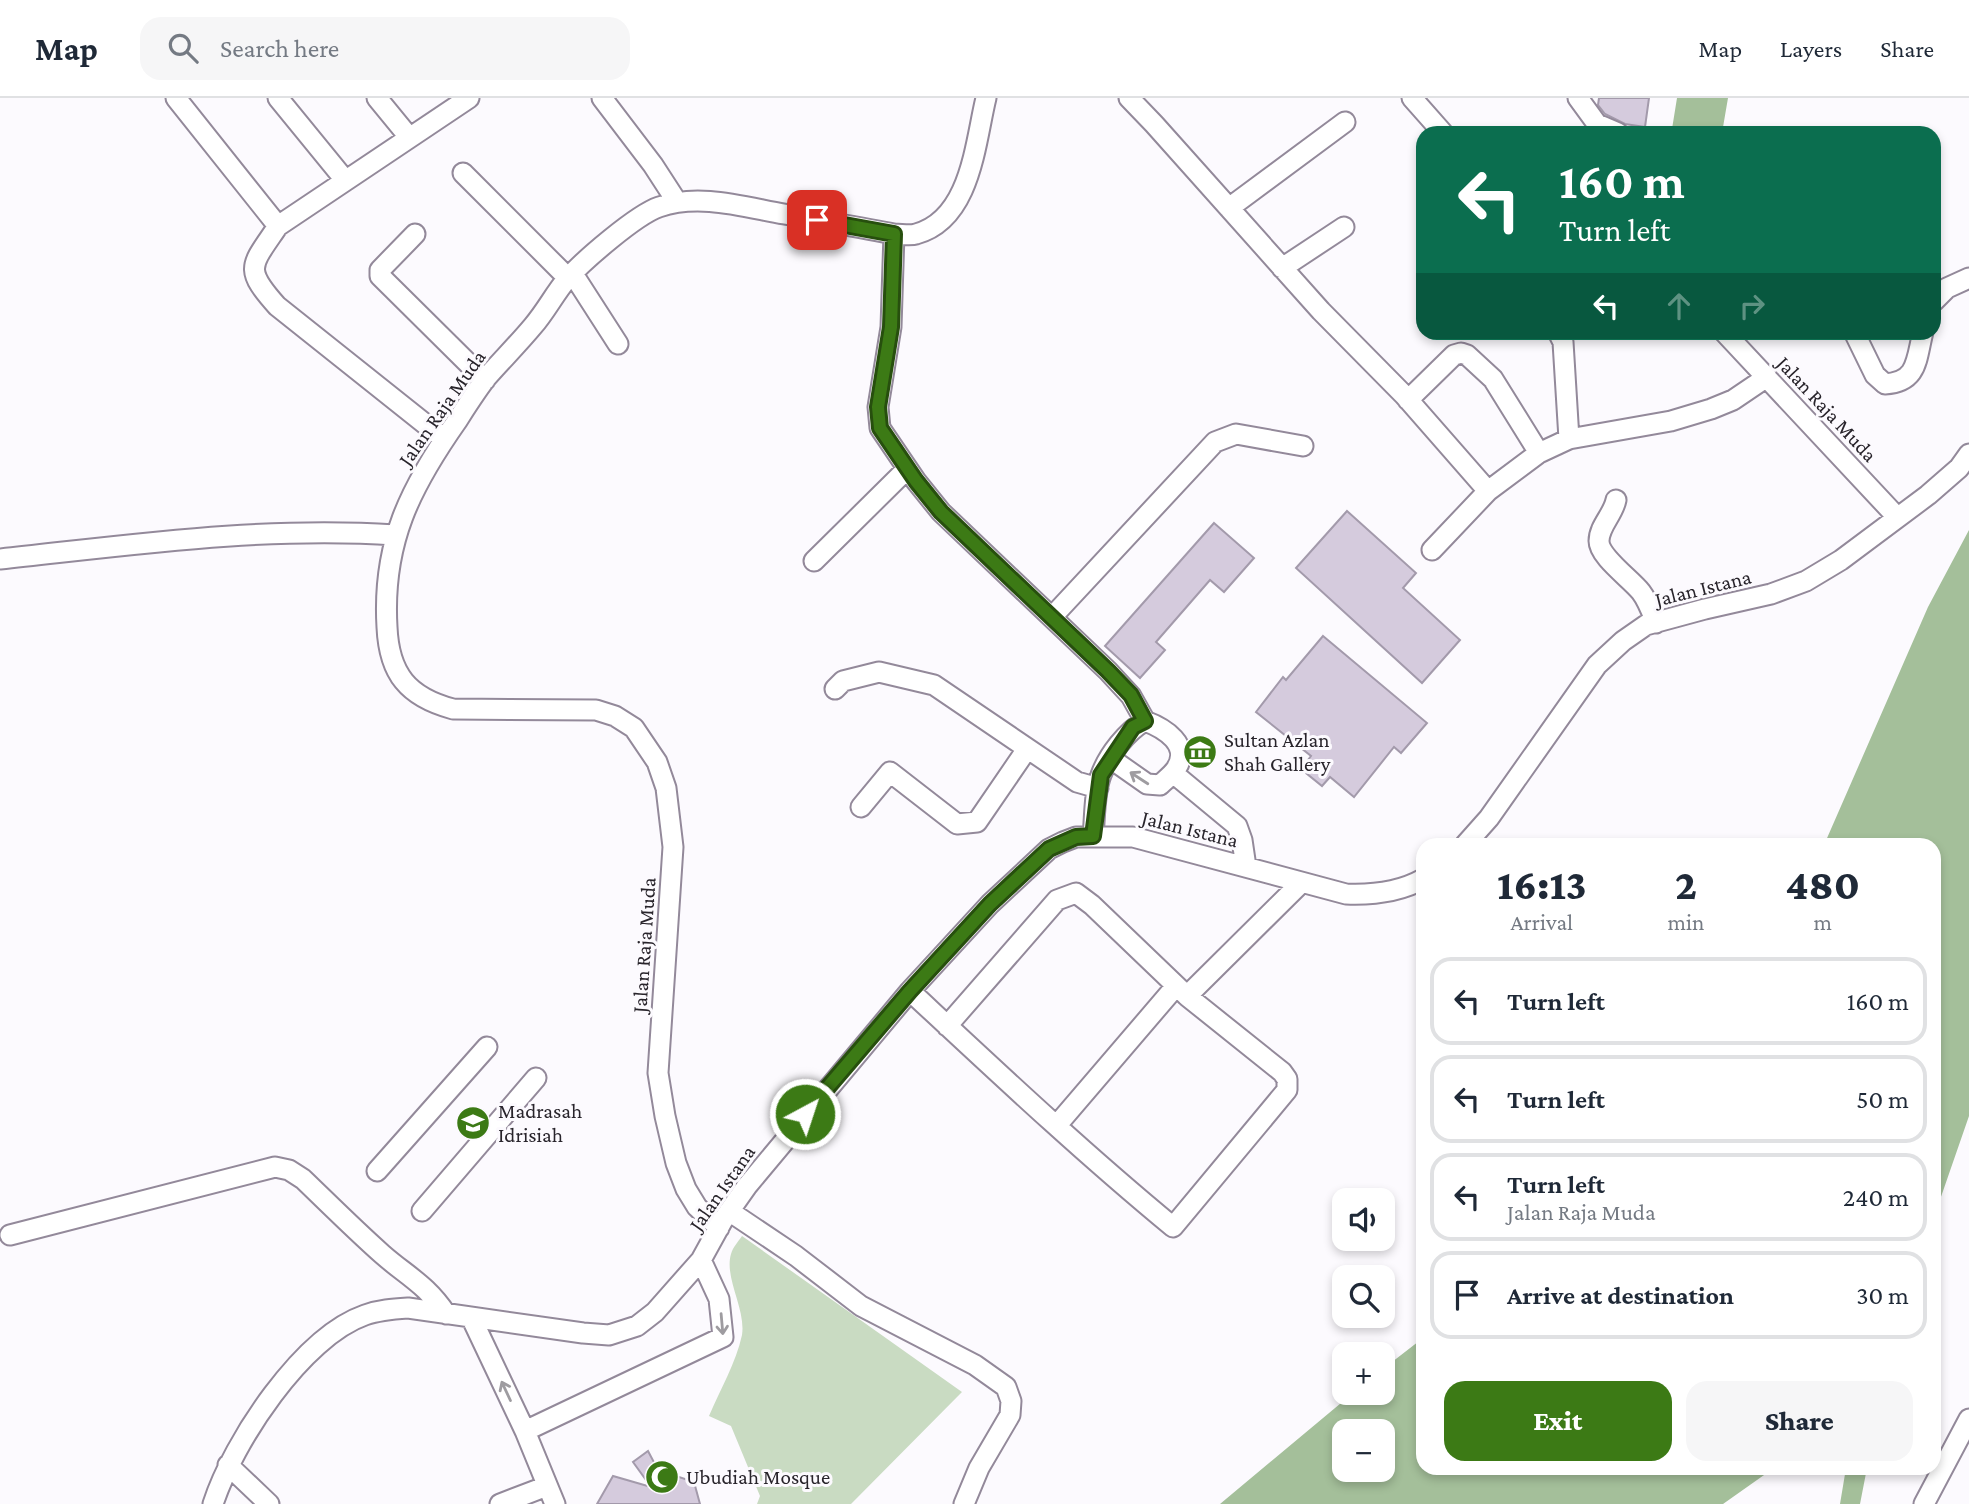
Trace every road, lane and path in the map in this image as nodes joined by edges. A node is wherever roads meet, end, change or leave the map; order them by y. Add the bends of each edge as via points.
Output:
1 (176, 98) edge
2 (278, 98) edge
3 (377, 98) edge
4 (469, 98) edge
5 (602, 98) edge
6 (986, 98) edge
7 (1129, 98) edge
8 (1412, 98) edge
9 (1578, 98) edge
10 (1345, 122) dead end
11 (1437, 126) edge
12 (1602, 126) edge
13 (409, 137) junction
14 (463, 173) dead end
15 (345, 180) junction
16 (677, 202) junction
17 (1229, 208) junction
18 (278, 226) junction
19 (1344, 227) dead end
20 (415, 234) dead end
21 (894, 234) junction
22 (1282, 268) junction
23 (570, 276) junction
24 (1969, 278) edge
25 (1941, 294) edge
26 (1562, 340) edge
27 (1732, 340) edge
28 (1858, 340) edge
29 (1921, 340) edge
30 (618, 344) dead end
31 (1767, 377) junction
32 (485, 380) junction
33 (1408, 400) junction
34 (444, 439) junction
35 (1569, 439) junction
36 (1303, 446) dead end
37 (1539, 453) junction
38 (1969, 454) edge
39 (907, 469) junction
40 (1488, 491) junction
41 (1616, 500) dead end
42 (1896, 516) junction
43 (395, 535) junction
44 (1432, 550) dead end
45 (0, 559) edge
46 (814, 561) dead end
47 (1052, 617) junction
48 (1656, 622) junction
49 (835, 689) dead end
50 (1145, 721) junction
51 (1027, 750) junction
52 (1110, 758) junction
53 (1172, 773) junction
54 (1098, 788) junction
55 (861, 807) dead end
56 (1093, 836) junction
57 (1471, 838) edge
58 (1246, 867) junction
59 (1301, 883) junction
60 (1416, 883) edge
61 (910, 991) junction
62 (1181, 991) junction
63 (947, 1026) junction
64 (487, 1047) dead end
65 (536, 1078) dead end
66 (1057, 1125) junction
67 (377, 1171) dead end
68 (422, 1211) dead end
69 (724, 1220) junction
70 (10, 1236) dead end
71 (701, 1260) junction
72 (446, 1314) junction
73 (471, 1317) junction
74 (1969, 1419) edge
75 (525, 1431) junction
76 (228, 1465) junction
77 (1941, 1472) edge
78 (1939, 1475) edge
79 (551, 1495) edge
80 (213, 1504) edge
81 (269, 1504) edge
82 (500, 1504) edge
83 (964, 1504) edge
84 (1924, 1504) edge

1 - 18 street
2 - 15 street
3 - 13 street
4 - 13 street
5 - 16 street
6 - 21 street, Jalan Raja Muda via 965,189 950,212 916,234
7 - 17 street
8 - 11 street
9 - 12 street
10 - 17 street
13 - 15 street
14 - 23 street
15 - 18 street
16 - 21 street, Jalan Raja Muda via 714,202
16 - 23 street, Jalan Raja Muda via 635,220
17 - 22 street
18 - 34 street via 258,255 253,270 258,285 277,306
19 - 22 street
20 - 32 street via 384,264 380,276
21 - 39 street via 891,327 878,407 880,428
22 - 33 street
23 - 30 street
23 - 32 street, Jalan Raja Muda
24 - 25 street
26 - 35 street
27 - 31 street, Jalan Raja Muda
28 - 29 street via 1875,375 1885,384 1906,379
31 - 35 street via 1734,400 1711,409
31 - 42 street, Jalan Raja Muda
32 - 34 street, Jalan Raja Muda
33 - 37 street via 1454,355 1466,355 1493,379
33 - 40 street
34 - 43 street, Jalan Raja Muda
35 - 37 street
36 - 47 street via 1236,435 1214,442
37 - 40 street
38 - 42 street, Jalan Istana via 1938,486
39 - 46 street
39 - 47 street via 941,512
40 - 44 street
41 - 48 street via 1601,531 1601,551 1643,595
42 - 48 street, Jalan Istana via 1841,561 1806,581
43 - 45 street via 238,534
43 - 69 street, Jalan Raja Muda via 387,570 387,634 395,672 407,686 435,704 453,709 596,710 634,728 657,762 666,788 673,848 659,1073 664,1116 676,1163 696,1207
47 - 50 street via 1131,695
48 - 57 street, Jalan Istana via 1623,641 1597,665
49 - 51 street via 843,681 879,672 934,685
50 - 52 street via 1133,727
50 - 53 street via 1178,742 1182,755
51 - 54 street via 1077,782
51 - 55 street via 977,822 957,824 890,772
53 -> 52 street via 1160,785 1147,784
52 - 54 street
53 - 58 street via 1237,826
54 - 56 street
56 - 58 street, Jalan Istana via 1133,837
56 - 61 street, Jalan Istana via 1076,837 1049,849 990,904
58 - 59 street, Jalan Istana
59 - 60 street, Jalan Istana via 1368,895
59 - 62 street
61 - 63 street
61 - 69 street, Jalan Istana via 805,1114
62 - 63 street via 1076,893 1057,900
62 - 66 street
62 - 66 street via 1282,1072 1287,1090 1173,1227
63 - 66 street
64 - 67 street
65 - 68 street
69 - 71 street, Jalan Istana
69 - 83 street, Jalan Raja Muda via 796,1256 861,1306 975,1365 1006,1387 1010,1415
70 - 72 street via 275,1167 303,1179 383,1255 423,1285
71 - 73 street, Jalan Istana via 655,1312 636,1326 610,1335
71 -> 75 street via 719,1299 723,1336
72 - 73 street, Jalan Istana
72 - 76 street, Jalan Istana via 386,1310 364,1315 339,1329 299,1363
75 -> 73 street
74 - 77 street
75 - 79 street
76 - 80 street, Jalan Istana
76 - 81 street
78 - 84 street
79 - 82 street

